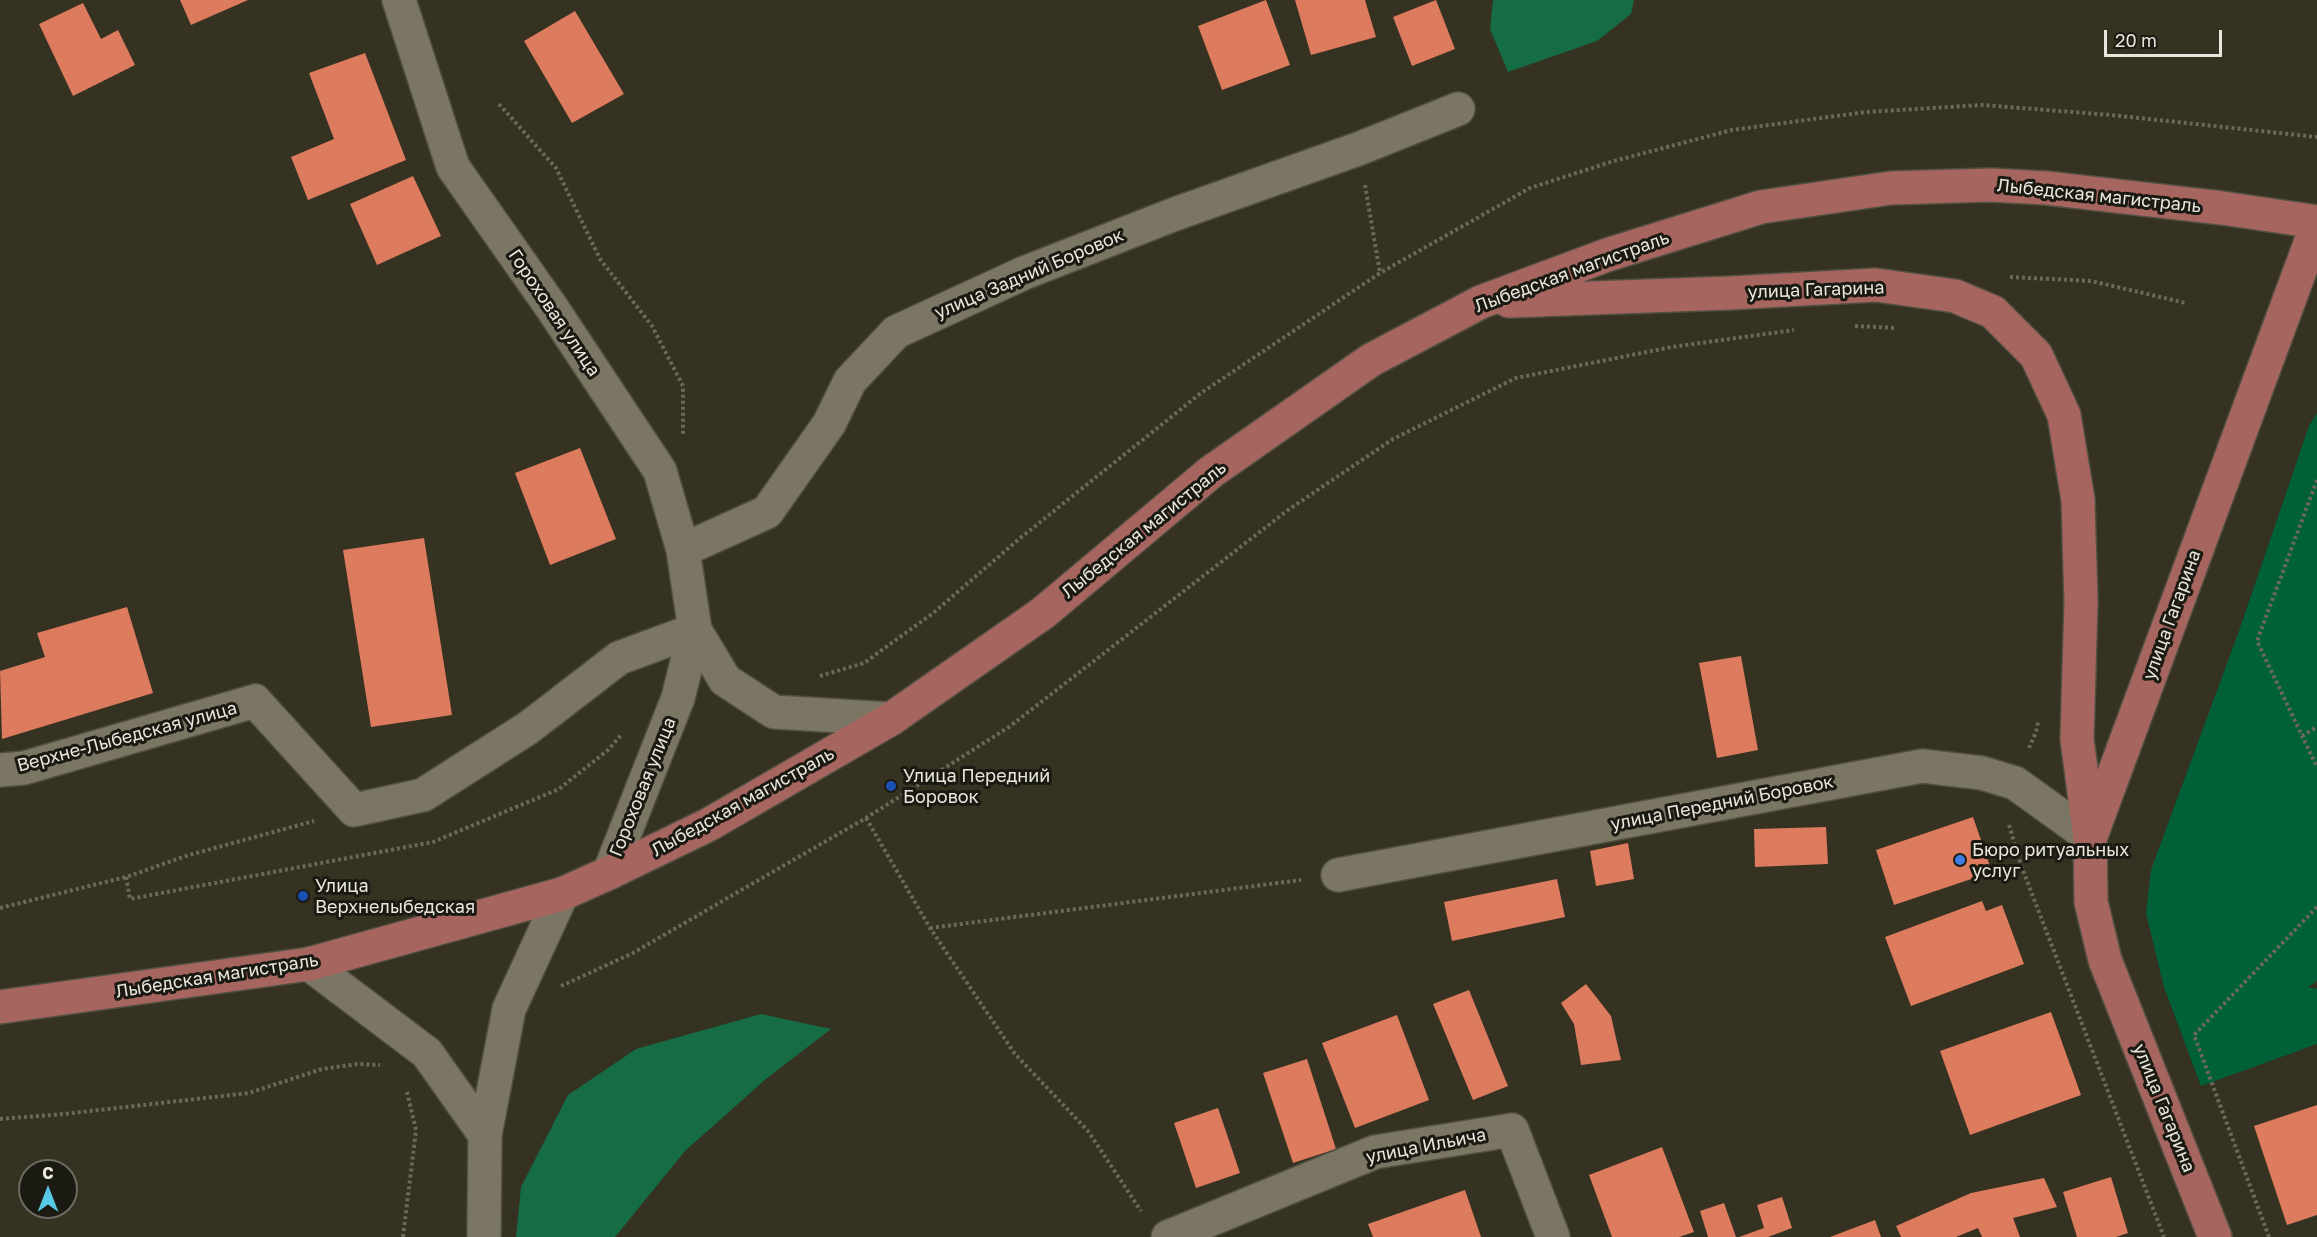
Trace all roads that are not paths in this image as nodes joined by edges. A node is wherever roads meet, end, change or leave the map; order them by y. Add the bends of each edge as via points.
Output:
1 (399, 0) edge
2 (1458, 109) dead end
3 (2317, 223) edge
4 (1481, 302) junction
5 (683, 550) junction
6 (695, 630) junction
7 (891, 719) junction
8 (0, 770) edge
9 (2090, 837) junction
10 (609, 873) junction
11 (1338, 875) road end
12 (562, 894) junction
13 (309, 964) junction
14 (0, 1007) edge
15 (484, 1135) junction
16 (1157, 1227) edge
17 (484, 1237) edge
18 (1553, 1237) edge
19 (2216, 1237) edge

1 - 5 street, Гороховая улица via 453,167 660,471
2 - 5 street, улица Задний Боровок via 1024,273 896,332 850,381 830,424 766,512
3 - 4 main road, Лыбедская магистраль via 2046,188 1891,188 1761,207 1607,255
3 - 9 main road, улица Гагарина
4 - 7 main road, Лыбедская магистраль via 1371,360 1211,472 1043,613
4 - 9 main road, улица Гагарина via 1876,285 1955,296 1993,312 2036,355 2064,415 2078,500 2081,602 2077,739
5 - 6 street, Гороховая улица
6 - 7 street, Гороховая улица via 725,680 774,712
6 - 8 street, Верхне-Лыбедская улица via 619,658 528,728 423,795 354,810 255,701 24,768
6 - 10 street, Гороховая улица via 678,698
7 - 10 main road, Лыбедская магистраль via 708,825
9 - 11 street, улица Передний Боровок via 2015,783 1982,773 1922,766
9 - 19 main road, улица Гагарина via 2091,902 2105,960
10 - 12 main road, Лыбедская магистраль
12 - 13 main road, Лыбедская магистраль
12 - 15 street via 509,1009
13 - 14 main road, Лыбедская магистраль
13 - 15 street via 427,1053
15 - 17 street
16 - 18 street, улица Ильича via 1375,1152 1512,1130

